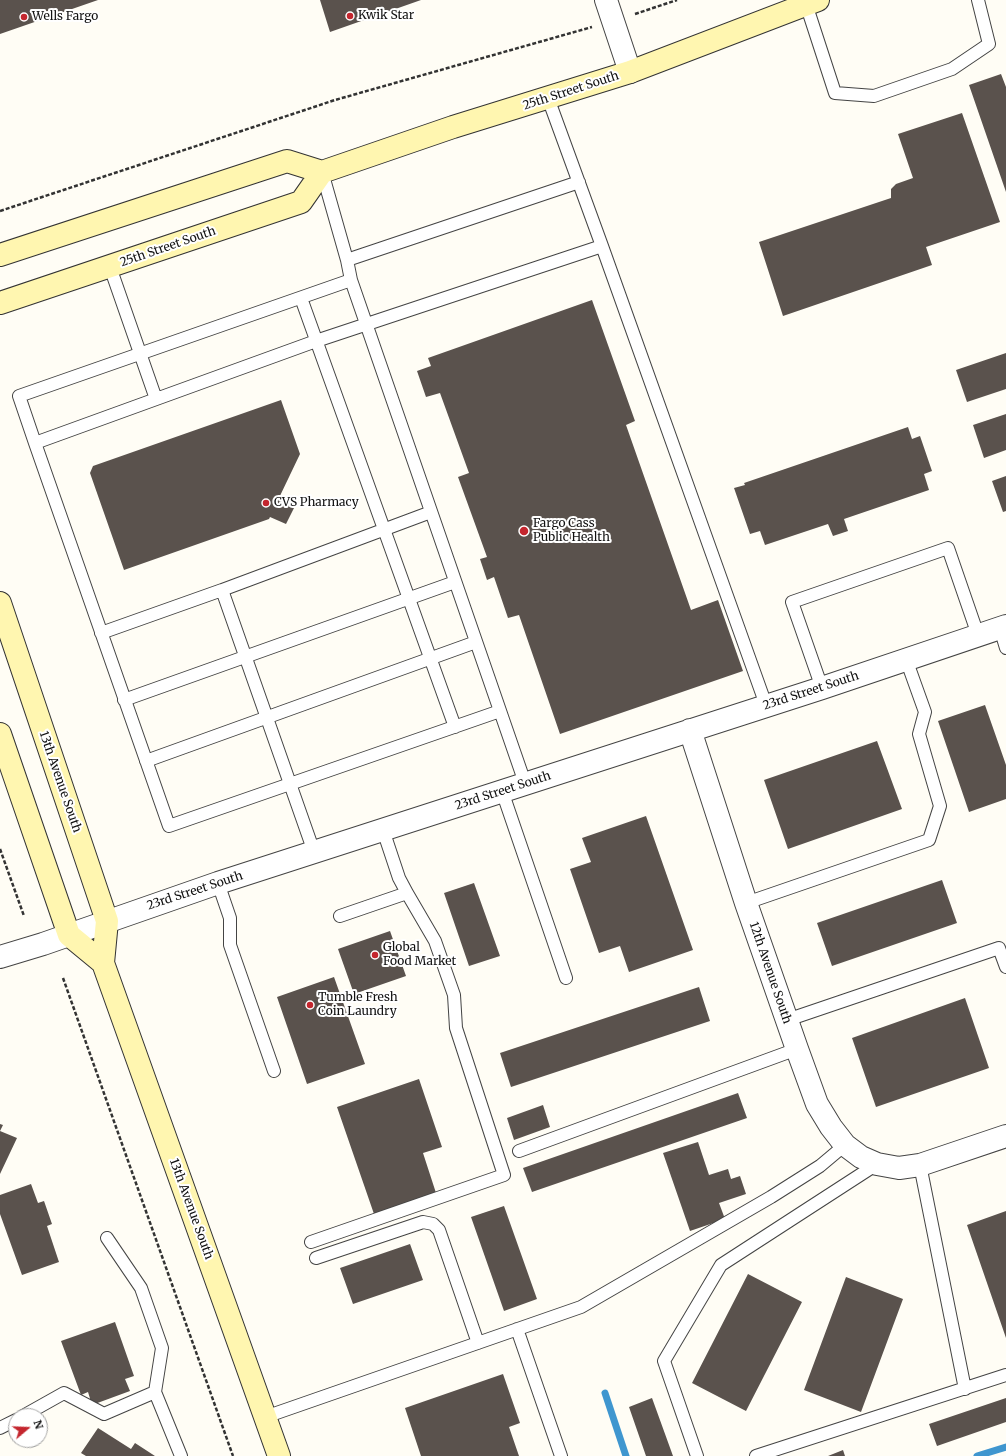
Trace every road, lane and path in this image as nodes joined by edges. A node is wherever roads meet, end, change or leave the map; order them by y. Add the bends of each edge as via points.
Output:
1 (606, 0) edge
2 (677, 0) edge
3 (978, 0) edge
4 (812, 2) edge
5 (613, 21) junction
6 (630, 72) junction
7 (548, 98) junction
8 (322, 172) junction
9 (578, 182) junction
10 (0, 211) edge
11 (602, 246) junction
12 (0, 255) edge
13 (347, 260) junction
14 (110, 267) junction
15 (351, 280) junction
16 (301, 298) junction
17 (0, 303) edge
18 (366, 324) junction
19 (316, 341) junction
20 (140, 354) junction
21 (156, 399) junction
22 (35, 443) junction
23 (431, 512) junction
24 (384, 529) junction
25 (456, 582) junction
26 (222, 590) junction
27 (409, 599) junction
28 (0, 603) edge
29 (101, 633) junction
30 (1004, 634) edge
31 (978, 635) junction
32 (476, 642) junction
33 (246, 657) junction
34 (430, 658) junction
35 (906, 659) junction
36 (822, 688) junction
37 (124, 700) junction
38 (766, 705) junction
39 (500, 711) junction
40 (266, 717) junction
41 (455, 727) junction
42 (690, 730) junction
43 (0, 734) edge
44 (146, 761) junction
45 (525, 783) junction
46 (290, 784) junction
47 (502, 791) junction
48 (383, 830) junction
49 (0, 848) edge
50 (314, 852) junction
51 (218, 883) junction
52 (406, 893) junction
53 (746, 903) junction
54 (24, 916) dead end
55 (340, 916) dead end
56 (107, 921) junction
57 (69, 935) junction
58 (0, 957) edge
59 (103, 963) junction
60 (1006, 967) edge
61 (63, 978) dead end
62 (566, 978) dead end
63 (787, 1020) junction
64 (797, 1049) junction
65 (274, 1071) dead end
66 (1006, 1136) edge
67 (845, 1144) junction
68 (520, 1151) dead end
69 (877, 1164) junction
70 (920, 1165) junction
71 (108, 1238) dead end
72 (311, 1242) dead end
73 (316, 1258) dead end
74 (517, 1329) junction
75 (478, 1343) junction
76 (1006, 1375) edge
77 (965, 1389) junction
78 (155, 1392) junction
79 (37, 1408) edge
80 (265, 1417) junction
81 (181, 1456) edge
82 (233, 1456) edge
83 (279, 1456) edge
84 (561, 1456) edge
85 (697, 1456) edge
86 (756, 1456) edge

1 - 5 street
2 - 5 path
3 - 4 lane via 989,44 952,69 874,96 835,93
4 - 6 main road, 25th Street South
5 - 6 street
5 - 10 path via 335,100
6 - 7 main road, 25th Street South
7 - 8 main road, 25th Street South
7 - 9 lane
8 - 12 main road via 287,160
8 - 13 lane
8 - 14 main road, 25th Street South via 301,202
9 - 11 lane
9 - 13 lane
11 - 18 lane
11 - 38 lane
13 - 15 lane
14 - 17 main road, 25th Street South
14 - 20 lane
15 - 16 lane
15 - 18 lane
16 - 19 lane
16 - 20 lane
18 - 19 lane
18 - 23 lane
19 - 21 lane
19 - 24 lane
20 - 21 lane
20 - 22 lane via 19,396
21 - 22 lane
22 - 29 lane
23 - 24 lane
23 - 25 lane
24 - 26 lane
24 - 27 lane
25 - 27 lane
25 - 32 lane
26 - 29 lane
26 - 33 lane
27 - 33 lane
27 - 34 lane
28 - 56 main road, 13th Avenue South
29 - 37 lane
30 - 31 street, 23rd Street South
31 - 35 street, 23rd Street South
31 - 36 lane via 948,548 792,602
32 - 34 lane
32 - 39 lane
33 - 37 lane
33 - 40 lane
34 - 40 lane
34 - 41 lane
35 - 36 street, 23rd Street South
35 - 53 lane via 925,712 919,734 940,806 929,840
36 - 38 street, 23rd Street South
37 - 44 lane
38 - 42 street, 23rd Street South
39 - 41 lane
39 - 45 lane
40 - 44 lane
40 - 46 lane
41 - 46 lane
42 - 45 street, 23rd Street South
42 - 53 street, 12th Avenue South
43 - 57 main road
44 - 46 lane via 169,826
45 - 47 street, 23rd Street South
46 - 50 lane
47 - 48 street, 23rd Street South
47 - 62 lane
48 - 50 street, 23rd Street South
48 - 52 lane
49 - 54 path
50 - 51 street, 23rd Street South
51 - 56 street, 23rd Street South
51 - 65 lane via 230,918 230,945
52 - 55 lane
52 - 72 lane via 435,941 452,988 456,1028 504,1175
53 - 63 street, 12th Avenue South
56 - 57 street, 23rd Street South
56 - 59 main road, 13th Avenue South
57 - 58 street, 23rd Street South
57 - 59 main road
59 - 80 main road, 13th Avenue South
60 - 63 lane via 1000,948
61 - 82 path
63 - 64 street, 12th Avenue South
64 - 67 street, 12th Avenue South via 817,1104
64 - 68 lane
66 - 70 street, 12th Avenue South
67 - 69 street, 12th Avenue South via 861,1157
67 - 74 lane via 820,1166 770,1197 581,1307
69 - 70 street, 12th Avenue South via 899,1168
69 - 85 lane via 722,1264 664,1361
70 - 77 lane
71 - 78 lane via 141,1288 162,1348
73 - 75 lane via 423,1222 433,1224 439,1230
74 - 75 lane
74 - 84 lane
75 - 80 lane
76 - 77 lane
77 - 86 lane
78 - 79 lane via 104,1414 64,1393
78 - 81 lane
80 - 83 main road, 13th Avenue South

